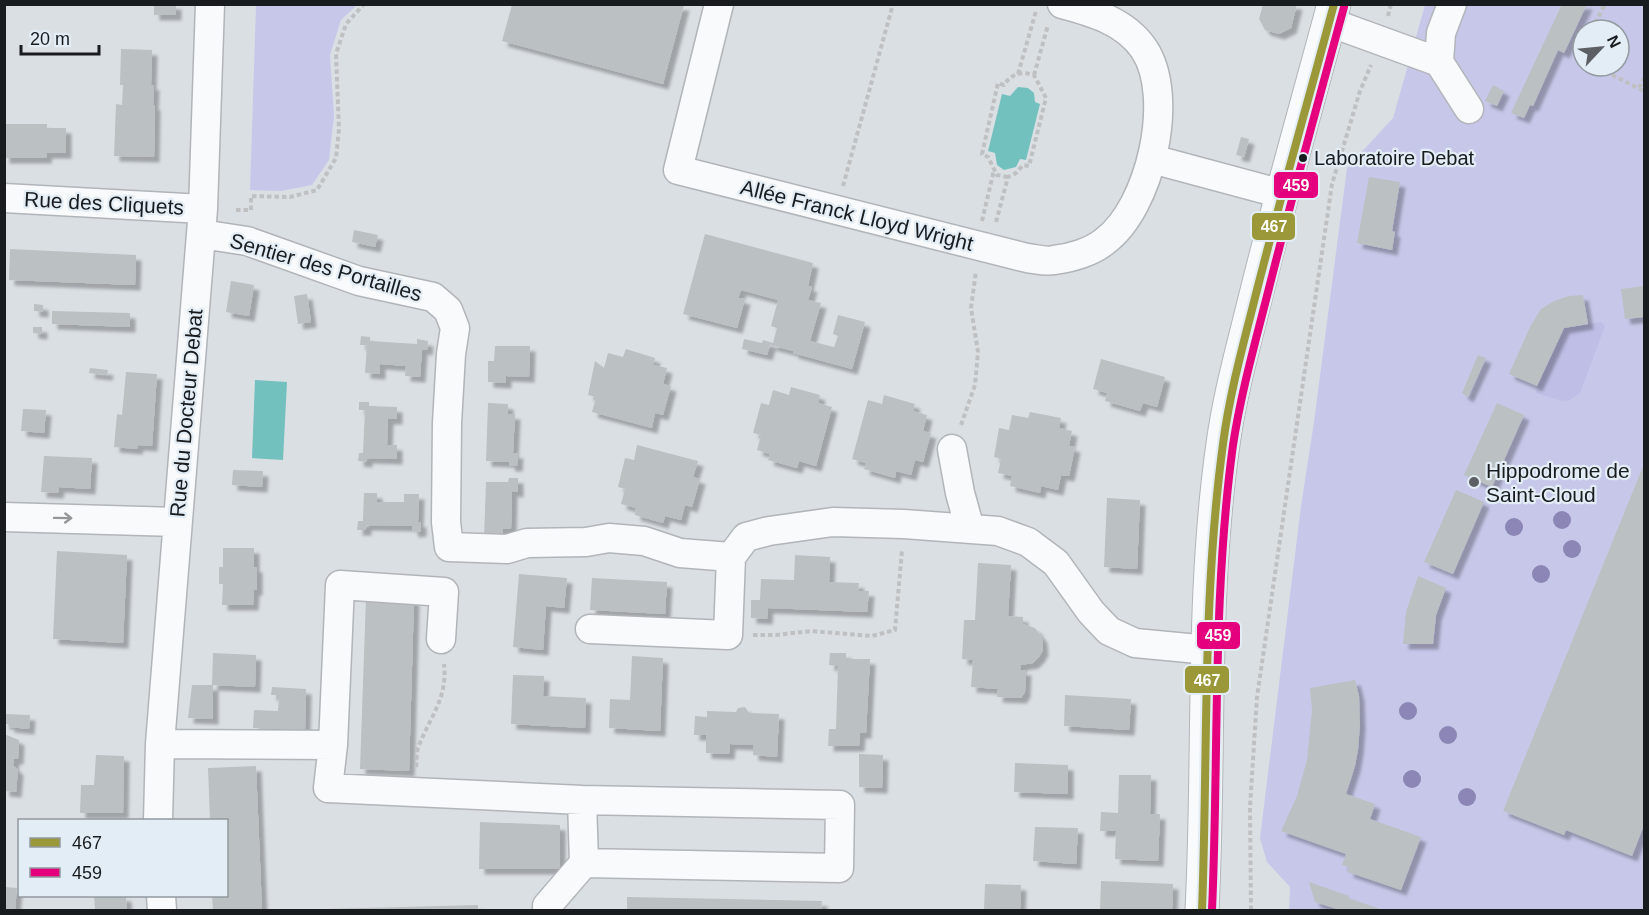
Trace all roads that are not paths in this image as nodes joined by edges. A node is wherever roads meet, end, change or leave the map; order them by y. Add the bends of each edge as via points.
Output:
1 (210, 4) edge
2 (719, 4) edge
3 (1452, 4) edge
4 (1057, 10) edge
5 (1332, 13) edge
6 (1439, 62) junction
7 (1469, 109) dead end
8 (1152, 159) junction
9 (1282, 194) junction
10 (4, 198) edge
11 (202, 222) junction
12 (952, 449) road end
13 (4, 517) edge
14 (177, 522) junction
15 (970, 529) junction
16 (730, 557) junction
17 (591, 629) dead end
18 (441, 639) road end
19 (1209, 651) junction
20 (160, 744) junction
21 (333, 746) junction
22 (582, 800) junction
23 (158, 819) edge
24 (584, 863) junction
25 (547, 910) edge
26 (1202, 910) edge

1 - 11 street, Rue du Docteur Debat
2 - 8 street, Allée Franck Lloyd Wright via 678,170 1052,261 1104,243 1119,229 1134,207
3 - 6 street via 1442,33
4 - 8 street, Allée Franck Lloyd Wright via 1106,18 1124,28 1144,49 1157,80 1160,108
5 - 6 street via 1382,41
5 - 9 main road
6 - 7 street
8 - 9 street
9 - 19 main road via 1228,407 1211,571
10 - 11 street, Rue des Cliquets
11 - 14 street, Rue du Docteur Debat
11 - 16 street, Sentier des Portailles via 246,242 359,281 433,297 448,310 455,328 447,423 448,547 507,549 527,543 609,538 644,541 680,553
12 - 15 street
13 -> 14 street
14 - 20 street, Rue du Docteur Debat
15 - 16 street via 833,522 746,537
15 - 19 street via 998,531 1028,542 1056,563 1109,631 1135,644
16 - 17 street via 728,635
18 - 21 street via 444,592 340,585
19 - 26 main road
20 - 21 street
20 - 23 street, Rue du Docteur Debat
21 - 22 street via 328,788
22 - 24 street
22 - 24 street via 840,805 839,868
24 - 25 street

